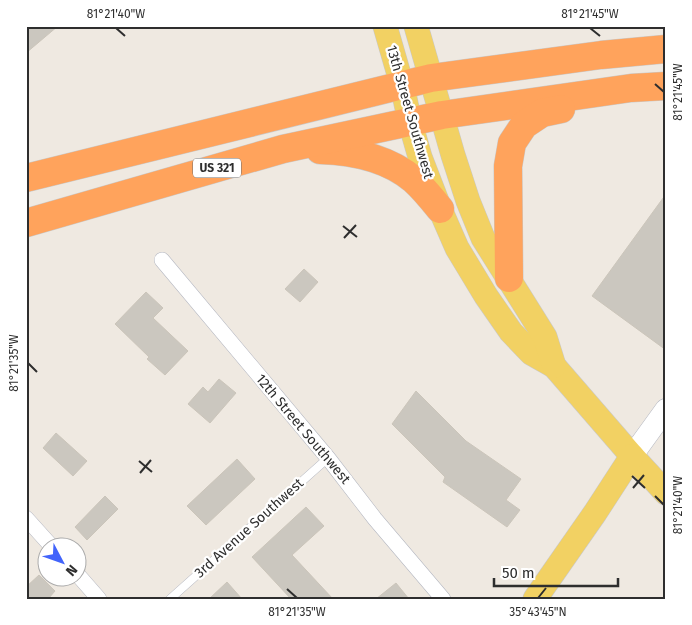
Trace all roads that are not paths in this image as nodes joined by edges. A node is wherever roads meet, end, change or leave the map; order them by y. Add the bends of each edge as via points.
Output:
1 (385, 26) edge
2 (416, 26) edge
3 (666, 49) edge
4 (432, 78) junction
5 (402, 85) junction
6 (666, 86) edge
7 (631, 88) junction
8 (442, 116) junction
9 (410, 122) junction
10 (283, 149) junction
11 (26, 178) edge
12 (440, 209) junction
13 (26, 223) edge
14 (162, 260) dead end
15 (509, 278) junction
16 (554, 366) junction
17 (666, 409) edge
18 (632, 456) junction
19 (328, 458) junction
20 (666, 493) edge
21 (26, 518) edge
22 (44, 538) edge
23 (88, 585) edge
24 (100, 599) edge
25 (170, 599) edge
26 (443, 599) edge
27 (535, 599) edge

1 - 5 main road, 13th Street Southwest
2 - 4 main road, 13th Street Southwest
3 - 4 highway
4 - 5 highway
4 - 8 main road, 13th Street Southwest
5 - 9 main road, 13th Street Southwest
5 - 11 highway
6 - 7 highway, US 321
7 - 8 highway, US 321
7 - 15 highway via 542,113 524,125 512,143 508,166
8 - 9 highway, US 321
8 - 15 main road, 13th Street Southwest via 483,238
9 - 10 highway, US 321
9 - 12 main road, 13th Street Southwest
10 - 12 highway via 339,150 382,161 415,181
10 - 13 highway, US 321
12 - 16 main road, 13th Street Southwest via 457,248 506,324 531,353
14 - 19 street, 12th Street Southwest
15 - 16 main road, 13th Street Southwest via 545,337
16 - 18 main road, 13th Street Southwest
17 - 18 main road
18 - 20 main road, 13th Street Southwest
18 - 27 main road
19 - 25 lane, 3rd Avenue Southwest
19 - 26 street, 12th Street Southwest
21 - 22 street
23 - 24 street

